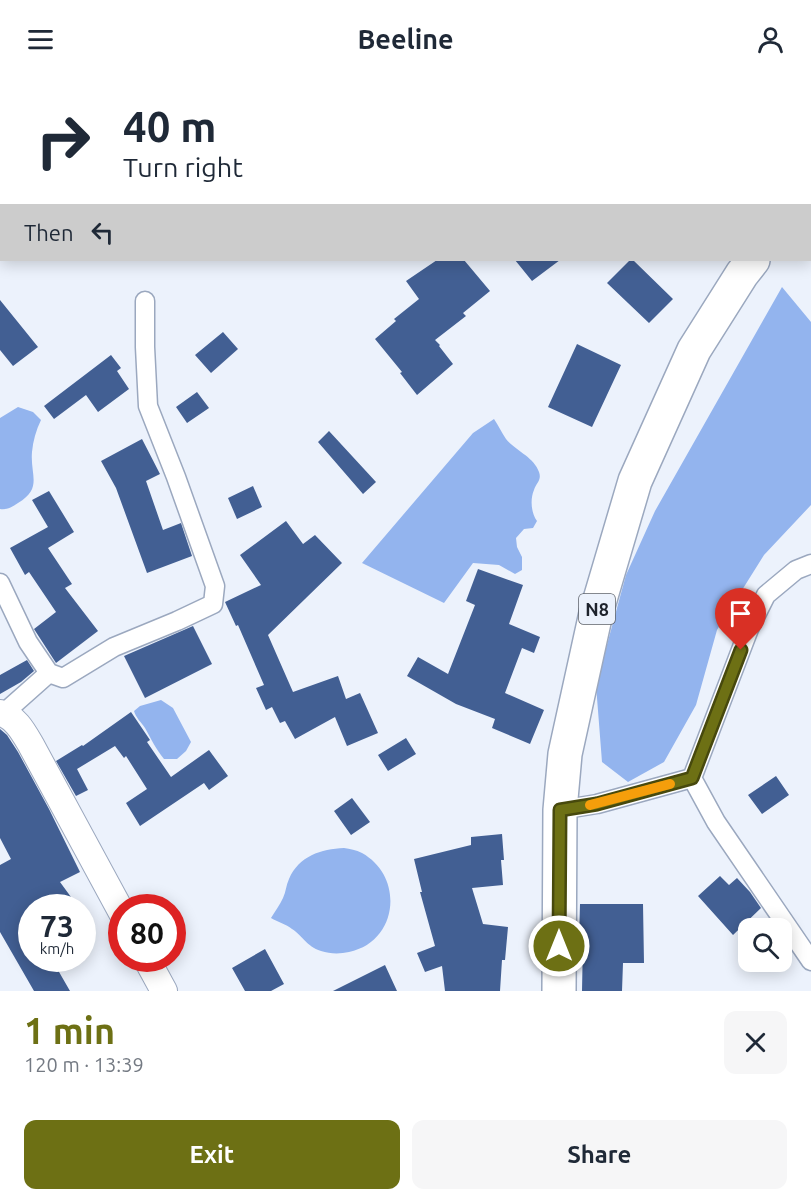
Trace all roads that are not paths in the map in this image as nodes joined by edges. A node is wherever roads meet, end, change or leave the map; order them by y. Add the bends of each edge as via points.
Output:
1 (752, 261) edge
2 (145, 301) dead end
3 (811, 564) edge
4 (0, 583) edge
5 (49, 673) junction
6 (2, 713) edge
7 (692, 778) junction
8 (560, 810) junction
9 (112, 894) edge
10 (811, 961) edge
11 (154, 972) edge
12 (164, 991) edge
13 (559, 991) edge

1 - 8 highway, N8 via 694,350 635,481 596,613 565,754
2 - 5 street via 148,406 215,586 213,604 114,647 63,678
3 - 7 street via 796,570 766,594
4 - 5 street via 28,642
5 - 6 street
6 - 9 street via 19,725 32,745
7 - 8 street
7 - 10 street via 716,822
8 - 13 highway, N8
11 - 12 street

